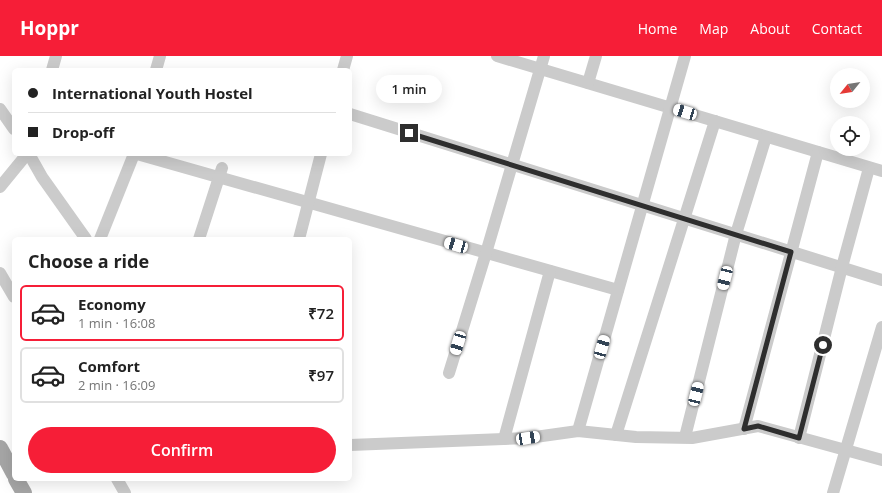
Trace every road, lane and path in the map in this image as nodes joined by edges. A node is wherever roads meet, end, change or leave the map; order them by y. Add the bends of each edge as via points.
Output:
1 (56, 56) edge
2 (160, 56) edge
3 (347, 56) edge
4 (497, 56) edge
5 (544, 56) edge
6 (596, 56) edge
7 (685, 56) edge
8 (53, 68) edge
9 (157, 68) edge
10 (344, 68) edge
11 (540, 69) junction
12 (588, 83) junction
13 (670, 108) junction
14 (0, 109) edge
15 (352, 115) edge
16 (715, 121) junction
17 (12, 126) edge
18 (766, 137) junction
19 (818, 152) junction
20 (26, 156) edge
21 (29, 156) edge
22 (135, 156) edge
23 (145, 156) edge
24 (320, 156) edge
25 (512, 165) junction
26 (870, 168) junction
27 (882, 171) edge
28 (221, 172) junction
29 (0, 187) edge
30 (308, 203) junction
31 (642, 206) junction
32 (684, 218) junction
33 (736, 234) junction
34 (85, 237) edge
35 (101, 237) edge
36 (200, 237) edge
37 (300, 237) edge
38 (791, 252) junction
39 (486, 253) junction
40 (842, 267) junction
41 (0, 272) edge
42 (550, 272) junction
43 (882, 280) edge
44 (618, 290) junction
45 (12, 294) edge
46 (882, 327) edge
47 (877, 364) edge
48 (449, 373) dead end
49 (744, 429) junction
50 (578, 431) junction
51 (616, 435) junction
52 (686, 438) junction
53 (799, 438) junction
54 (504, 439) junction
55 (352, 445) edge
56 (0, 448) edge
57 (846, 450) junction
58 (882, 460) edge
59 (12, 470) edge
60 (17, 481) edge
61 (118, 481) edge
62 (24, 493) edge
63 (125, 493) edge
64 (833, 493) edge

1 - 8 street
2 - 9 street
3 - 10 street
4 - 11 street
5 - 11 street
6 - 12 street
7 - 13 street
11 - 12 street
11 - 25 street
12 - 13 street
13 - 16 street
13 - 31 street
14 - 17 street
15 - 25 street
16 - 18 street
16 - 32 street
18 - 19 street
18 - 33 street
19 - 26 street
19 - 38 street
20 - 29 street
21 - 34 street
22 - 35 street
23 - 28 street
24 - 30 street
25 - 31 street
25 - 39 street
26 - 27 street
26 - 40 street
28 - 30 street
28 - 36 street
30 - 37 street
30 - 39 street
31 - 32 street
31 - 44 street
32 - 33 street
32 - 51 street
33 - 38 street
33 - 52 street
38 - 40 street
38 - 49 street
39 - 42 street
39 - 48 street
40 - 43 street
40 - 53 street
41 - 45 street
42 - 44 street
42 - 54 street
44 - 50 street
46 - 47 street
47 - 57 street
49 - 52 street
49 - 53 street via 758,426
50 - 51 street
50 - 54 street
51 - 52 street
53 - 57 street
54 - 55 street
56 - 59 main road
57 - 58 street
57 - 64 street
60 - 62 main road
61 - 63 street

